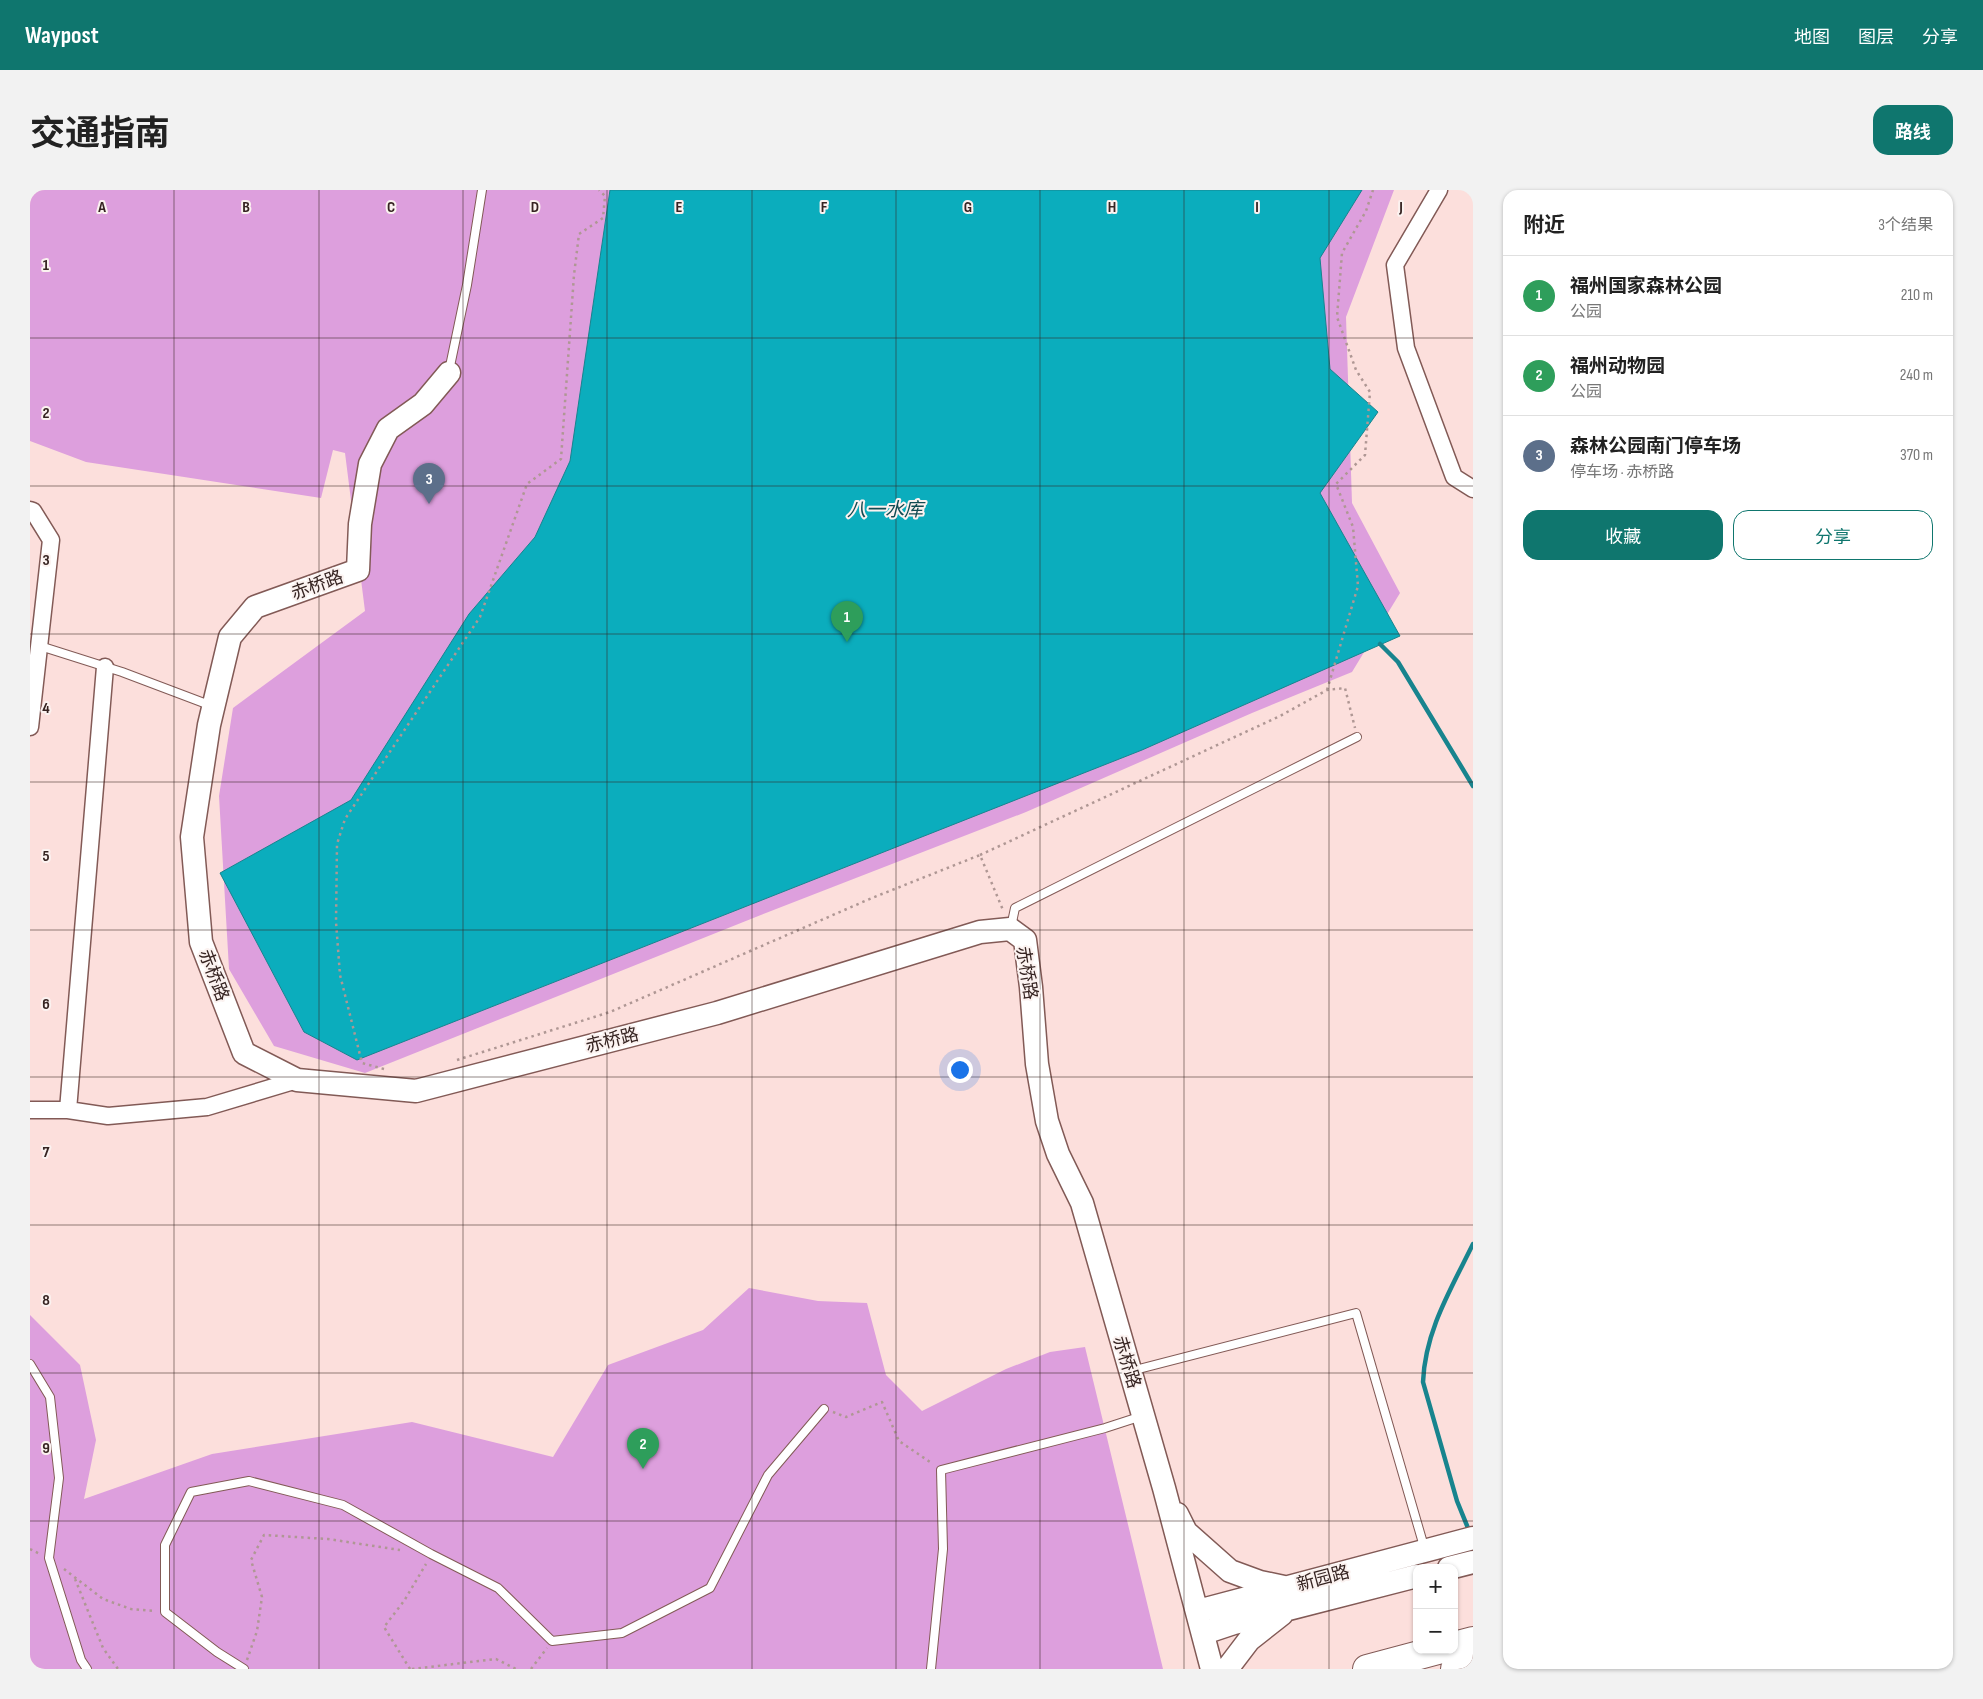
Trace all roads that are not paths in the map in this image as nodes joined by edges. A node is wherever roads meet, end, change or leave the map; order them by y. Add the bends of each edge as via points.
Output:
1 (482, 190) edge
2 (1439, 190) edge
3 (449, 372) joint
4 (1473, 489) edge
5 (30, 510) edge
6 (35, 644) edge
7 (105, 667) junction
8 (214, 707) junction
9 (30, 727) edge
10 (1357, 737) road end
11 (1010, 929) junction
12 (297, 1080) junction
13 (30, 1110) edge
14 (68, 1110) junction
15 (30, 1364) edge
16 (1129, 1371) junction
17 (824, 1409) road end
18 (1143, 1415) junction
19 (1164, 1488) junction
20 (1473, 1538) edge
21 (1425, 1551) junction
22 (1413, 1577) edge
23 (1290, 1598) junction
24 (1198, 1611) junction
25 (1204, 1633) junction
26 (1473, 1641) edge
27 (1458, 1645) edge
28 (1423, 1654) edge
29 (1473, 1664) edge
30 (246, 1665) edge
31 (87, 1669) edge
32 (932, 1669) edge
33 (1212, 1669) edge
34 (1226, 1669) edge
35 (1367, 1669) edge
36 (1455, 1669) edge

1 - 3 lane
2 - 4 street via 1395,265 1406,348 1454,477
3 - 8 street, 赤桥路 via 423,404 388,429 370,464 360,524 358,570 255,607 230,636
5 - 6 street via 51,540
6 - 7 lane
6 - 9 street
7 - 8 lane
7 - 14 street
8 - 12 street, 赤桥路 via 192,837 201,942 244,1054
10 - 11 lane via 1015,908
11 - 12 street, 赤桥路 via 980,932 717,1013 416,1091
11 - 16 street, 赤桥路 via 1025,940 1037,1064 1047,1121 1058,1154 1082,1203
12 - 14 street via 207,1106 108,1116
13 - 14 street
15 - 31 lane via 50,1397 60,1478 49,1558 81,1660
16 - 18 street, 赤桥路
16 - 21 lane via 1356,1313
17 - 30 lane via 768,1475 710,1588 622,1633 552,1642 498,1588 343,1505 249,1482 191,1492 165,1546 165,1612 217,1652
18 - 19 street, 赤桥路
18 - 32 lane via 1105,1428 941,1470 943,1549
19 - 23 street via 1186,1532 1230,1571
19 - 24 street, 赤桥路
20 - 21 street, 新园路
21 - 23 street, 新园路
22 - 23 street, 新园路
23 - 24 street, 新园路
23 - 25 street, 新园路
23 - 34 street
24 - 25 street, 赤桥路
25 - 33 street, 赤桥路
26 - 27 highway
28 - 35 highway
29 - 36 highway

